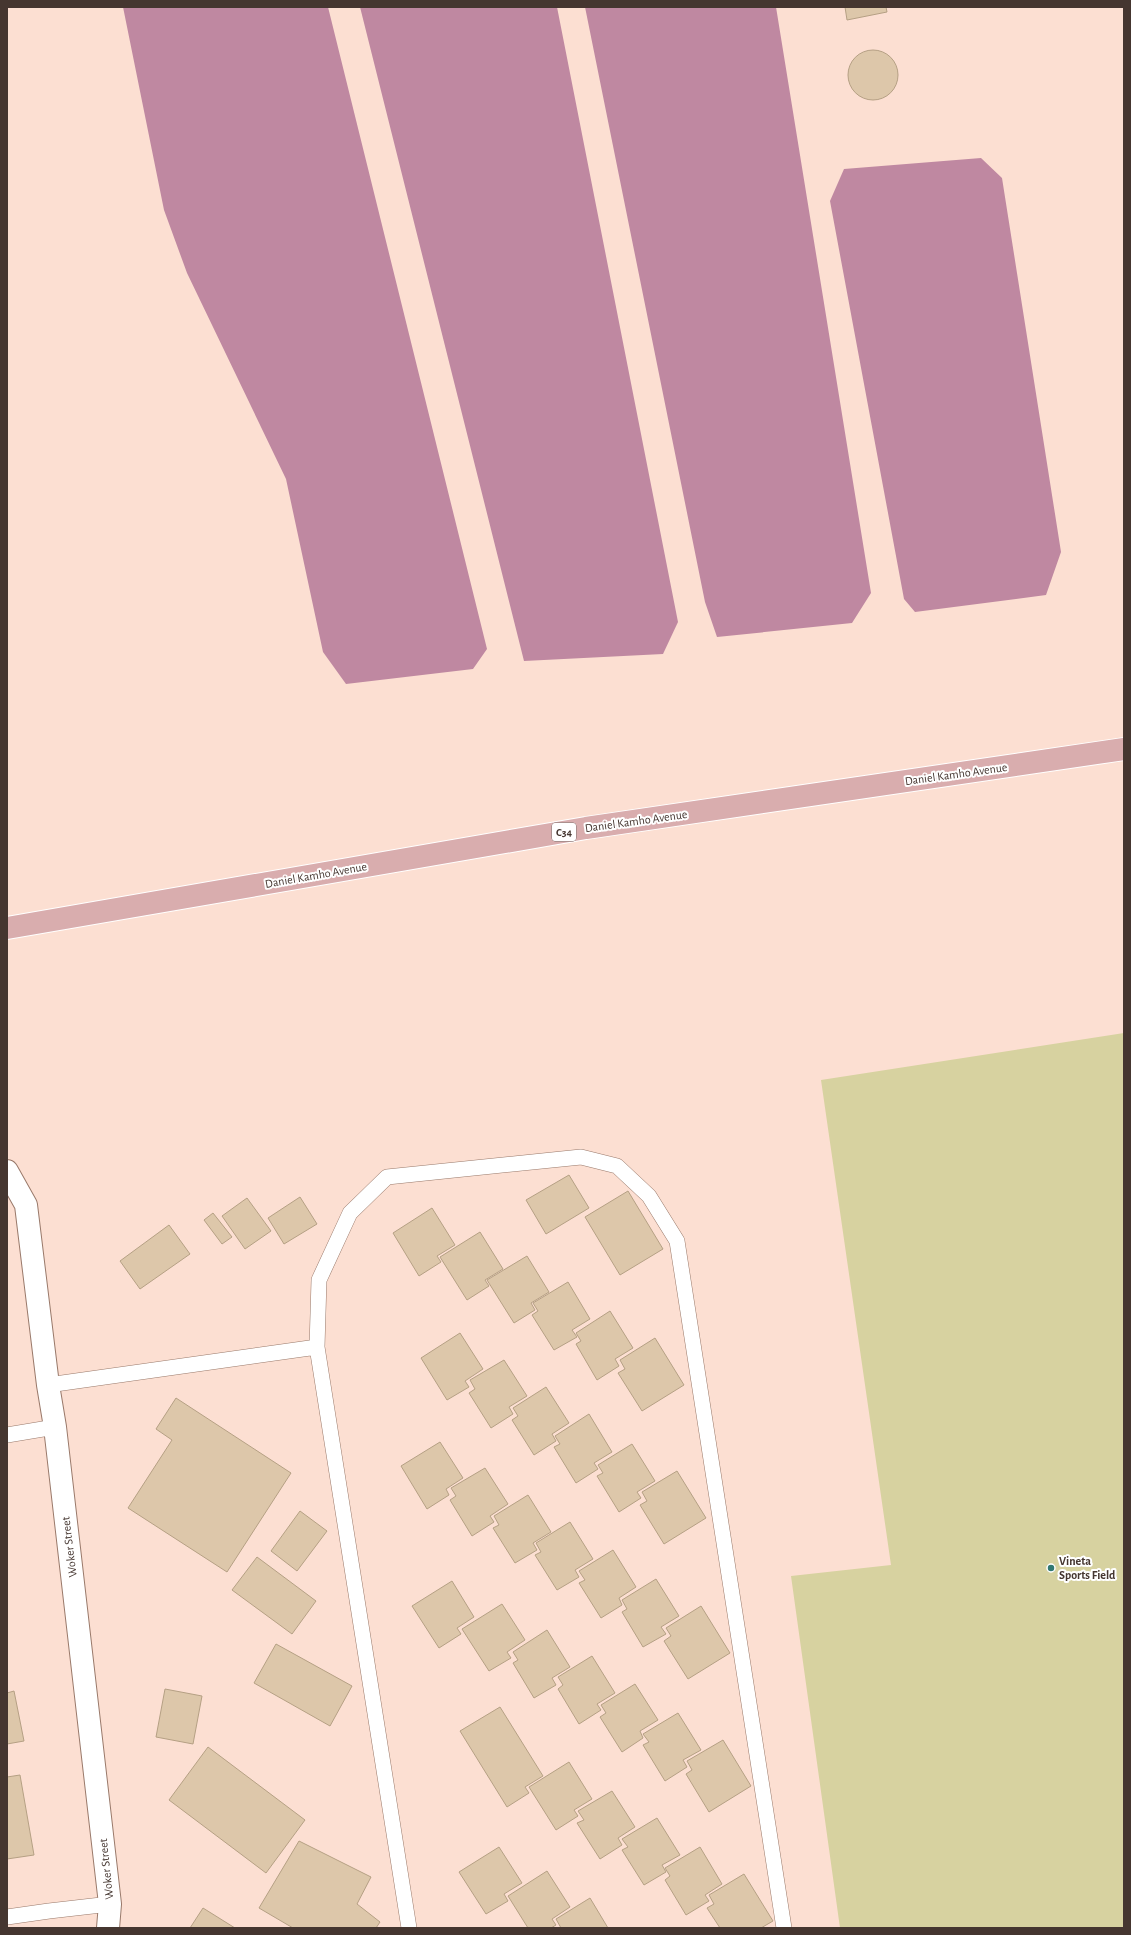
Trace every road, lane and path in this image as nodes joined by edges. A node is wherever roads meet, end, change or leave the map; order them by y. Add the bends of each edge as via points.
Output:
1 (1124, 749) edge
2 (7, 928) edge
3 (7, 1171) edge
4 (317, 1347) junction
5 (48, 1385) junction
6 (55, 1427) junction
7 (7, 1435) edge
8 (110, 1904) junction
9 (7, 1917) edge
10 (108, 1928) edge
11 (409, 1928) edge
12 (784, 1928) edge

1 - 2 main road, Daniel Kamho Avenue / C34 via 586,828
3 - 5 street, Woker Street via 26,1205
4 - 5 lane
4 - 11 lane
4 - 12 lane via 319,1280 350,1213 387,1177 581,1157 617,1166 648,1196 677,1241
5 - 6 street, Woker Street
6 - 7 lane
6 - 8 street, Woker Street
8 - 9 lane
8 - 10 street, Woker Street

